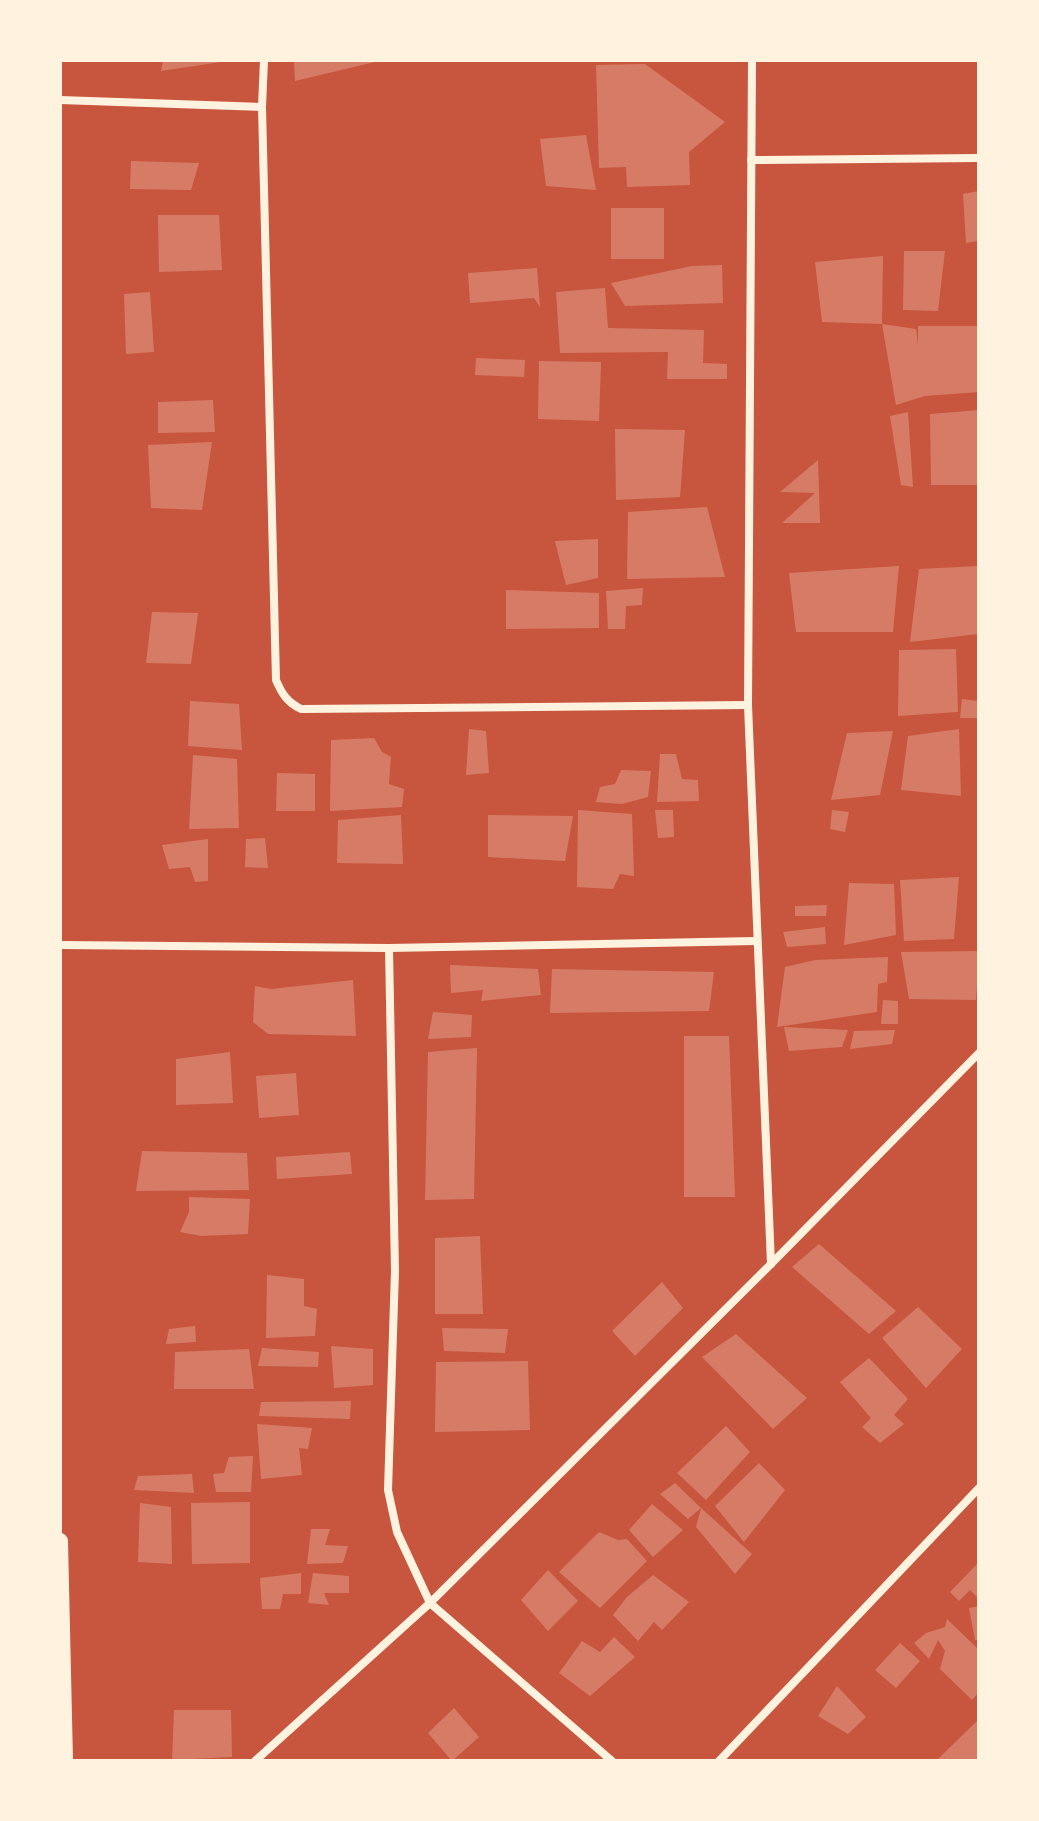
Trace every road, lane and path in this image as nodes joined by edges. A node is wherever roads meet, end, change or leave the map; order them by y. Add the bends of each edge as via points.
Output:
1 (264, 60) edge
2 (752, 60) edge
3 (60, 100) edge
4 (262, 107) junction
5 (979, 158) edge
6 (751, 160) junction
7 (748, 705) junction
8 (756, 941) junction
9 (60, 945) edge
10 (389, 948) junction
11 (979, 1053) edge
12 (771, 1264) junction
13 (979, 1488) edge
14 (60, 1541) edge
15 (430, 1603) junction
16 (65, 1761) edge
17 (255, 1761) edge
18 (612, 1761) edge
19 (719, 1761) edge

1 - 4 street
2 - 6 street
3 - 4 street
4 - 7 street via 276,680 281,694 301,709
5 - 6 street
6 - 7 street
7 - 8 street
8 - 10 street
8 - 12 street
9 - 10 street
10 - 15 street via 395,1271 388,1490 397,1532
11 - 12 street
12 - 15 street
13 - 19 street
14 - 16 main road
15 - 17 street
15 - 18 street

